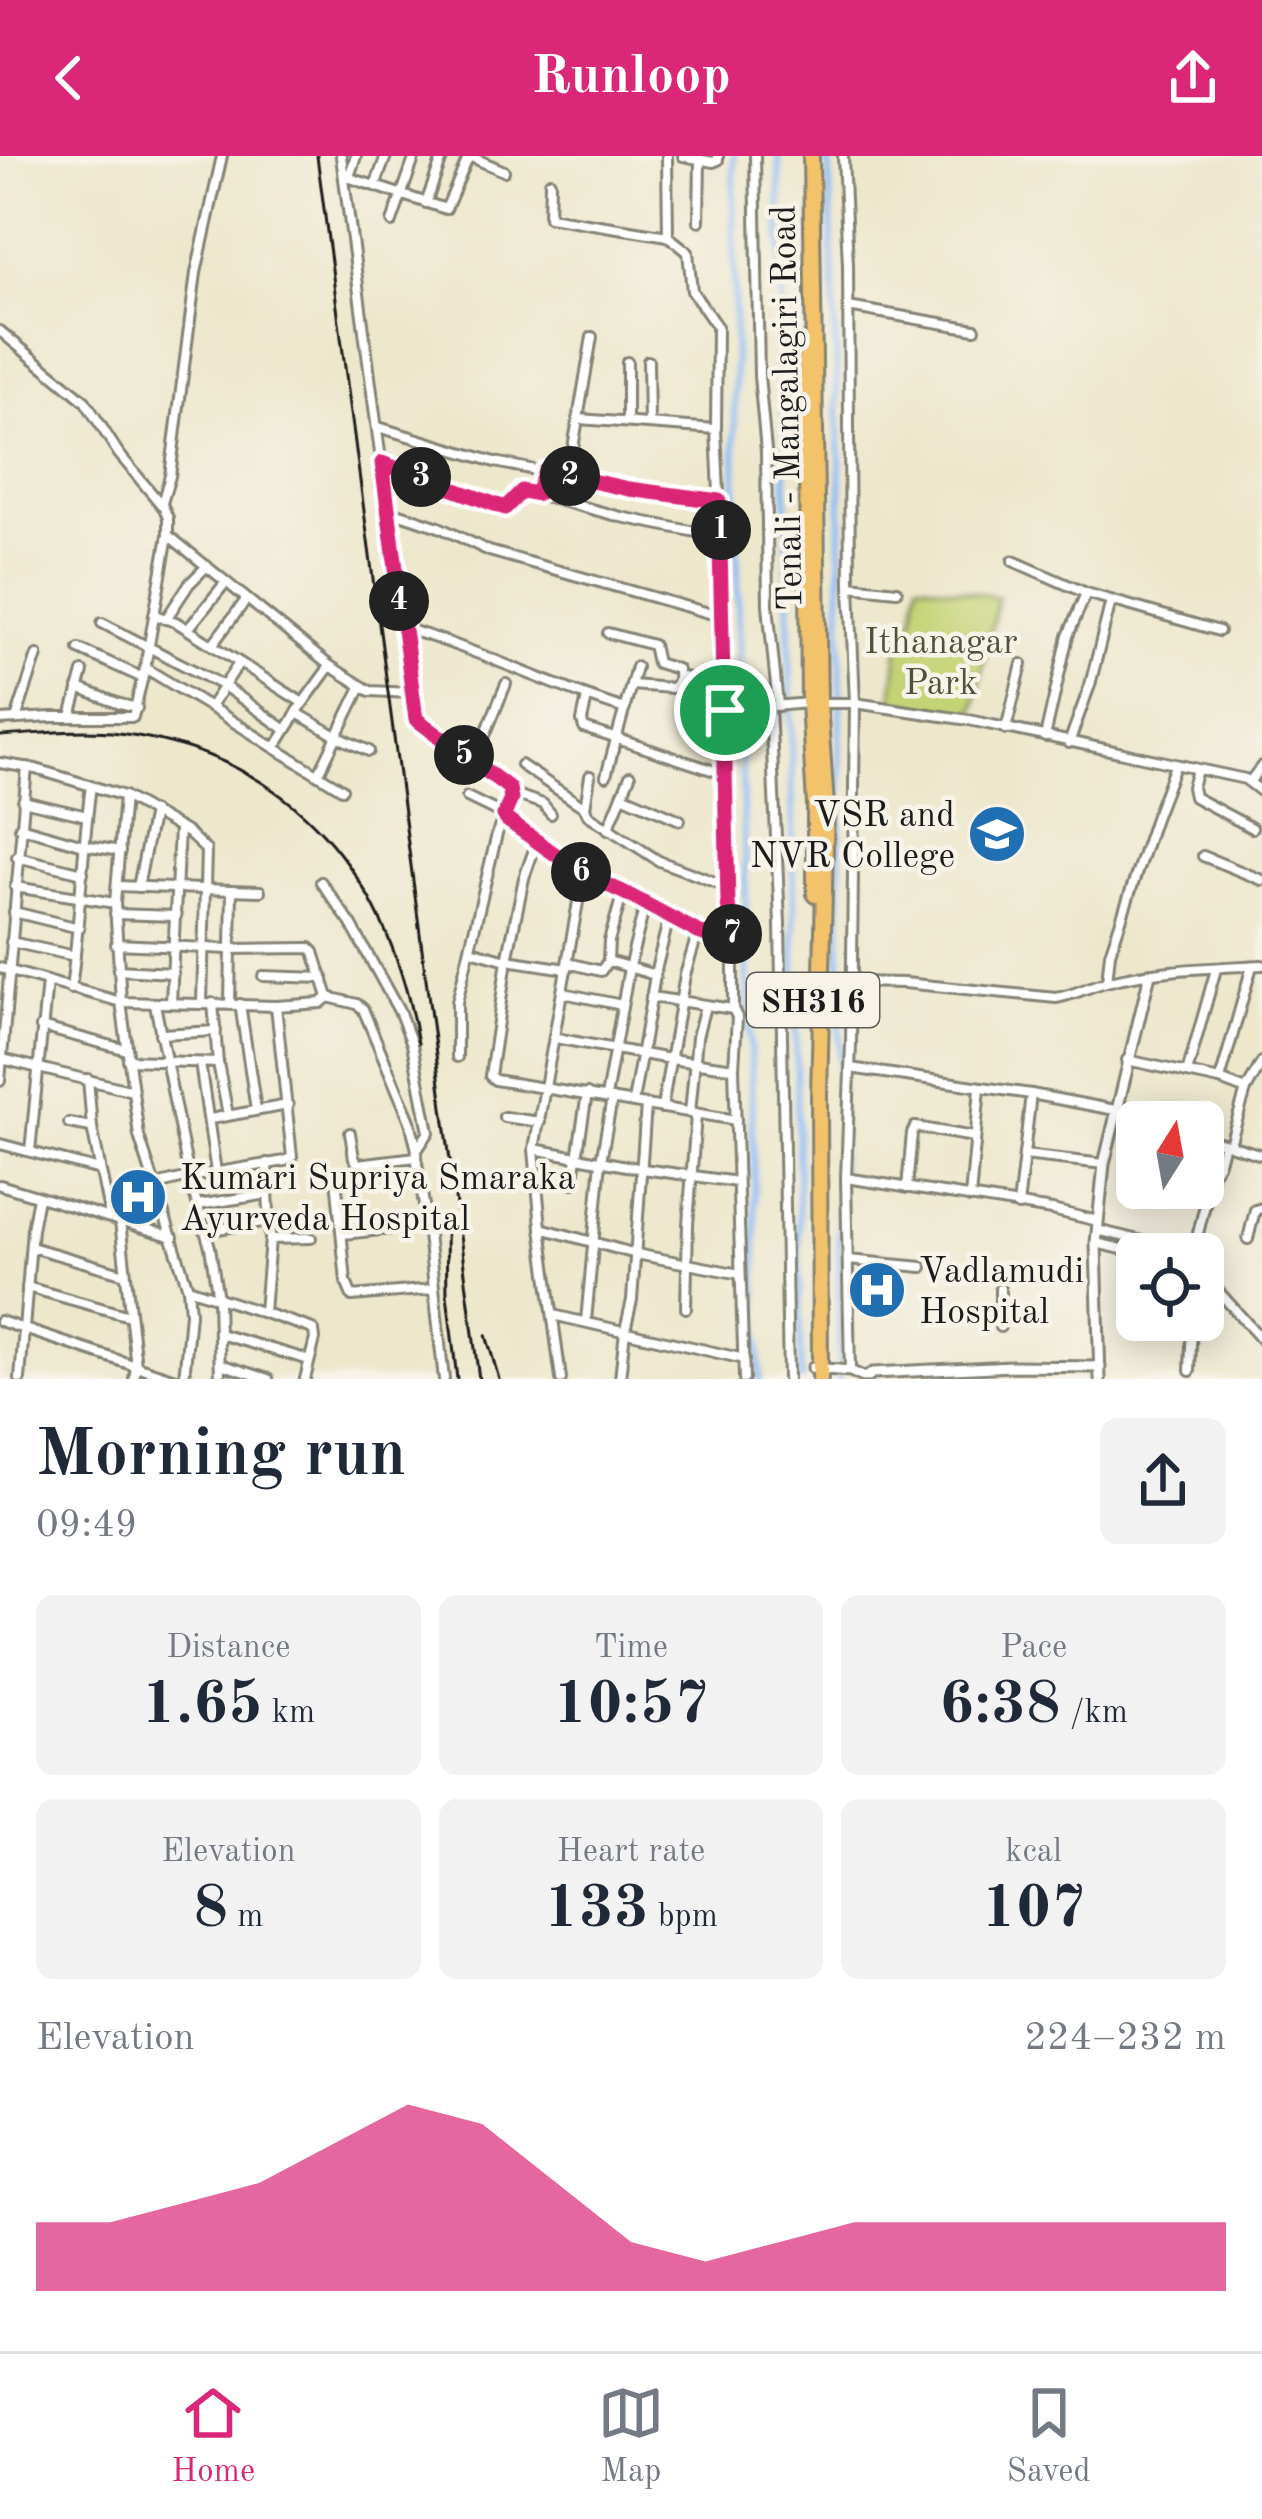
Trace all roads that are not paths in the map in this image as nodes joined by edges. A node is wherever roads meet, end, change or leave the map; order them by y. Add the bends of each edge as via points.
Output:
1 (221, 156) edge
2 (341, 156) edge
3 (356, 156) edge
4 (386, 156) edge
5 (415, 156) edge
6 (443, 156) edge
7 (667, 156) edge
8 (683, 156) edge
9 (718, 156) edge
10 (755, 156) edge
11 (807, 156) edge
12 (843, 156) edge
13 (700, 159) junction
14 (504, 171) dead end
15 (346, 176) junction
16 (550, 182) dead end
17 (375, 186) junction
18 (401, 195) junction
19 (426, 203) junction
20 (699, 221) dead end
21 (392, 222) dead end
22 (668, 236) junction
23 (848, 307) junction
24 (975, 329) dead end
25 (0, 331) edge
26 (592, 337) dead end
27 (648, 361) dead end
28 (627, 362) dead end
29 (579, 418) junction
30 (627, 422) junction
31 (649, 424) junction
32 (378, 427) junction
33 (716, 429) junction
34 (572, 454) dead end
35 (382, 463) junction
36 (545, 471) junction
37 (537, 494) junction
38 (719, 501) junction
39 (161, 505) junction
40 (388, 510) junction
41 (168, 535) junction
42 (721, 537) junction
43 (1013, 561) dead end
44 (207, 566) junction
45 (226, 581) junction
46 (850, 586) junction
47 (897, 591) dead end
48 (1086, 593) junction
49 (246, 600) junction
50 (1112, 601) junction
51 (154, 615) junction
52 (723, 617) junction
53 (166, 619) junction
54 (102, 623) dead end
55 (403, 628) junction
56 (188, 629) junction
57 (1219, 631) dead end
58 (608, 633) dead end
59 (212, 645) junction
60 (148, 647) junction
61 (80, 649) dead end
62 (37, 655) dead end
63 (239, 663) junction
64 (1022, 664) dead end
65 (329, 666) junction
66 (636, 667) dead end
67 (83, 672) dead end
68 (144, 673) junction
69 (679, 676) junction
70 (506, 684) dead end
71 (631, 685) junction
72 (725, 685) junction
73 (224, 686) junction
74 (361, 687) junction
75 (78, 688) junction
76 (412, 693) junction
77 (587, 698) junction
78 (303, 703) junction
79 (814, 703) junction
80 (852, 703) junction
81 (778, 706) junction
82 (210, 707) junction
83 (137, 708) junction
84 (625, 709) junction
85 (730, 710) junction
86 (297, 713) junction
87 (71, 717) junction
88 (16, 719) junction
89 (0, 720) edge
90 (1006, 729) junction
91 (286, 730) junction
92 (338, 737) junction
93 (1045, 737) junction
94 (616, 739) junction
95 (1069, 743) junction
96 (274, 748) junction
97 (369, 751) dead end
98 (474, 762) junction
99 (0, 764) edge
100 (521, 765) dead end
101 (1175, 765) junction
102 (1262, 766) edge
103 (26, 767) junction
104 (1197, 770) junction
105 (318, 775) junction
106 (727, 775) junction
107 (590, 776) dead end
108 (606, 776) dead end
109 (630, 776) dead end
110 (1250, 781) junction
111 (91, 784) junction
112 (342, 789) dead end
113 (1262, 791) edge
114 (512, 793) junction
115 (622, 795) junction
116 (124, 796) junction
117 (467, 797) dead end
118 (23, 801) junction
119 (585, 808) junction
120 (153, 812) junction
121 (551, 814) dead end
122 (504, 815) junction
123 (87, 816) junction
124 (680, 820) dead end
125 (20, 826) junction
126 (179, 828) junction
127 (1252, 828) dead end
128 (608, 829) junction
129 (537, 841) junction
130 (84, 845) junction
131 (120, 851) junction
132 (1203, 856) dead end
133 (17, 857) junction
134 (82, 873) junction
135 (583, 874) junction
136 (1262, 880) edge
137 (321, 882) dead end
138 (15, 886) junction
139 (117, 886) junction
140 (138, 887) junction
141 (728, 887) junction
142 (178, 888) junction
143 (232, 890) junction
144 (206, 891) junction
145 (260, 891) dead end
146 (623, 892) junction
147 (80, 899) junction
148 (646, 905) junction
149 (115, 908) junction
150 (14, 912) junction
151 (176, 916) junction
152 (669, 917) junction
153 (79, 928) junction
154 (698, 932) junction
155 (11, 942) junction
156 (116, 944) junction
157 (733, 945) junction
158 (175, 947) junction
159 (204, 948) junction
160 (230, 949) junction
161 (471, 950) junction
162 (75, 956) junction
163 (507, 960) junction
164 (608, 961) junction
165 (567, 966) junction
166 (1257, 966) edge
167 (629, 968) junction
168 (1216, 968) junction
169 (4, 969) edge
170 (118, 970) junction
171 (173, 973) junction
172 (1150, 974) junction
173 (655, 975) junction
174 (263, 976) dead end
175 (322, 978) junction
176 (1107, 981) junction
177 (47, 982) junction
178 (852, 982) junction
179 (71, 988) junction
180 (563, 992) junction
181 (328, 997) junction
182 (651, 997) junction
183 (680, 1001) junction
184 (121, 1002) junction
185 (155, 1003) junction
186 (172, 1003) junction
187 (207, 1003) junction
188 (235, 1004) junction
189 (622, 1005) junction
190 (276, 1006) junction
191 (705, 1006) junction
192 (733, 1009) junction
193 (41, 1027) junction
194 (216, 1031) junction
195 (160, 1034) junction
196 (555, 1038) junction
197 (614, 1050) junction
198 (644, 1054) junction
199 (128, 1055) junction
200 (457, 1057) dead end
201 (2, 1059) edge
202 (670, 1059) junction
203 (1127, 1060) junction
204 (1262, 1062) edge
205 (166, 1063) junction
206 (200, 1063) junction
207 (218, 1063) junction
208 (694, 1063) junction
209 (39, 1066) junction
210 (734, 1068) junction
211 (850, 1068) junction
212 (1187, 1072) junction
213 (88, 1079) junction
214 (1220, 1080) junction
215 (0, 1082) edge
216 (547, 1088) junction
217 (980, 1088) junction
218 (1246, 1090) junction
219 (133, 1091) junction
220 (587, 1094) junction
221 (1031, 1094) junction
222 (609, 1098) junction
223 (633, 1102) junction
224 (288, 1105) junction
225 (646, 1105) junction
226 (662, 1108) junction
227 (256, 1110) junction
228 (1115, 1110) junction
229 (693, 1114) junction
230 (228, 1115) junction
231 (504, 1117) dead end
232 (210, 1119) junction
233 (736, 1120) junction
234 (540, 1122) junction
235 (69, 1123) dead end
236 (92, 1127) junction
237 (350, 1133) dead end
238 (974, 1137) junction
239 (1224, 1143) edge
240 (0, 1144) edge
241 (1227, 1144) junction
242 (534, 1149) junction
243 (30, 1151) junction
244 (417, 1154) junction
245 (1024, 1155) junction
246 (1262, 1155) edge
247 (577, 1156) junction
248 (601, 1160) junction
249 (267, 1163) junction
250 (1104, 1164) junction
251 (643, 1169) junction
252 (100, 1170) junction
253 (216, 1172) junction
254 (691, 1174) junction
255 (189, 1177) junction
256 (335, 1177) dead end
257 (846, 1178) junction
258 (737, 1182) junction
259 (573, 1183) dead end
260 (0, 1185) edge
261 (156, 1186) junction
262 (907, 1188) junction
263 (268, 1194) junction
264 (38, 1197) junction
265 (970, 1198) junction
266 (198, 1205) junction
267 (1018, 1206) junction
268 (1262, 1208) edge
269 (115, 1220) junction
270 (269, 1221) junction
271 (429, 1225) junction
272 (541, 1228) junction
273 (205, 1231) junction
274 (1097, 1231) junction
275 (1198, 1233) edge
276 (343, 1234) junction
277 (1116, 1235) edge
278 (173, 1237) junction
279 (311, 1238) dead end
280 (270, 1239) junction
281 (1248, 1239) dead end
282 (1116, 1240) edge
283 (594, 1244) junction
284 (31, 1246) junction
285 (636, 1254) junction
286 (848, 1259) junction
287 (686, 1262) junction
288 (922, 1267) dead end
289 (125, 1274) junction
290 (740, 1274) junction
291 (27, 1287) junction
292 (188, 1288) junction
293 (433, 1289) junction
294 (1000, 1289) dead end
295 (1224, 1297) edge
296 (218, 1298) junction
297 (686, 1308) dead end
298 (264, 1312) junction
299 (552, 1315) junction
300 (130, 1316) junction
301 (0, 1321) edge
302 (586, 1322) junction
303 (1000, 1327) dead end
304 (24, 1329) junction
305 (625, 1330) junction
306 (220, 1334) junction
307 (1262, 1340) edge
308 (1191, 1341) edge
309 (744, 1359) junction
310 (309, 1360) junction
311 (220, 1364) junction
312 (136, 1366) junction
313 (1190, 1371) dead end
314 (818, 1373) edge
315 (1100, 1373) edge
316 (858, 1376) edge
317 (20, 1379) edge
318 (134, 1379) edge
319 (180, 1379) edge
320 (220, 1379) edge
321 (268, 1379) edge
322 (305, 1379) edge
323 (445, 1379) edge
324 (561, 1379) edge
325 (620, 1379) edge
326 (744, 1379) edge
327 (788, 1379) edge

1 - 39 street
2 - 15 street
3 - 15 street
4 - 17 street
5 - 18 street
6 - 19 street
7 - 22 street
8 - 13 street
9 - 13 street
10 - 81 street
11 - 79 main road, Tenali - Mangalagiri Road / SH316
12 - 23 street
13 - 20 street
14 - 19 street via 469,156 448,208
15 - 17 street
15 - 32 street
16 - 22 street via 549,217
17 - 18 street
18 - 19 street
18 - 21 street
22 - 33 street via 688,252 692,291 717,327
23 - 24 street
23 - 46 street
25 - 39 street via 85,401
26 - 29 street
27 - 31 street
28 - 30 street
29 - 30 street
29 - 34 street
30 - 31 street
31 - 33 street
32 - 35 street
32 - 36 street
33 - 38 street
35 - 37 street via 501,507 522,491
35 - 40 street
36 - 37 street
36 - 38 street
37 - 42 street
38 - 42 street
39 - 41 street
40 - 52 street via 489,550
40 - 55 street
41 - 44 street
41 - 51 street
42 - 52 street
43 - 48 street
44 - 45 street
44 - 53 street
45 - 49 street
45 - 56 street
46 - 47 street
46 - 80 street
48 - 50 street
48 - 93 street
49 - 59 street
49 - 65 street
50 - 57 street
50 - 95 street
51 - 53 street
51 - 60 street
52 - 72 street
53 - 56 street
54 - 60 street
55 - 76 street
55 - 77 street
56 - 59 street
58 - 69 street via 653,645 657,663
59 - 63 street
60 - 68 street
60 - 73 street
61 - 68 street
62 - 88 street
63 - 73 street
63 - 78 street
64 - 90 street
65 - 74 street
65 - 78 street
66 - 71 street
67 - 75 street
68 - 82 street
68 - 83 street
69 - 71 street via 672,688
69 - 72 street
70 - 98 street
71 - 84 street
72 - 85 street
73 - 82 street
73 - 91 street
74 - 76 street
74 - 92 street
75 - 83 street
75 - 87 street
76 - 98 street via 416,719
77 - 84 street
77 - 94 street via 582,727
78 - 86 street
79 - 80 street
79 - 81 street
79 - 314 main road, Tenali - Mangalagiri Road / SH316
80 - 90 street
80 - 178 street
81 - 85 street
81 - 327 street
82 - 96 street
83 - 87 street via 130,718
84 - 94 street
85 - 106 street
86 - 91 street
86 - 92 street
87 - 88 street
88 - 89 street
90 - 93 street
91 - 96 street
92 - 97 street
92 - 105 street
93 - 95 street
94 - 106 street
94 - 108 street
95 - 101 street
96 - 105 street
98 - 114 street
99 - 103 street
100 - 119 street
101 - 104 street
101 - 176 street
102 - 110 street
103 - 111 street
103 - 118 street
104 - 110 street
104 - 127 street via 1194,796
105 - 112 street
106 - 141 street
107 - 119 street
109 - 115 street
110 - 113 street
111 - 116 street
111 - 123 street
114 - 121 street
114 - 122 street
115 - 124 street
115 - 128 street
116 - 120 street
116 - 131 street
117 - 122 street
118 - 123 street
118 - 125 street
119 - 128 street
120 - 126 street
120 - 140 street
122 - 129 street
122 - 161 street
123 - 130 street
125 - 130 street
125 - 133 street
126 - 142 street
126 - 144 street via 206,850
128 - 141 street via 658,861
129 - 135 street
129 - 163 street
130 - 131 street
130 - 134 street
131 - 139 street
132 - 136 street
133 - 134 street
133 - 138 street
134 - 147 street
135 - 146 street
135 - 165 street
137 - 244 street via 412,1044 429,1132
138 - 147 street
138 - 150 street
139 - 140 street
139 - 149 street
140 - 142 street
141 - 157 street
142 - 144 street
142 - 151 street
143 - 144 street
143 - 145 street
143 - 160 street
144 - 159 street
146 - 148 street
146 - 164 street
147 - 149 street
147 - 153 street
148 - 152 street
148 - 167 street
149 - 151 street
149 - 156 street
150 - 153 street
150 - 155 street
151 - 158 street
152 - 154 street
152 - 173 street
153 - 162 street
154 - 157 street
154 - 183 street
155 - 162 street
155 - 169 street
156 - 158 street
156 - 170 street
157 - 192 street
158 - 159 street
158 - 171 street
159 - 160 street
159 - 187 street
160 - 175 street via 310,948
160 - 188 street
161 - 163 street
161 - 200 street via 457,1002
162 - 179 street
163 - 165 street
163 - 216 street via 490,1076
164 - 165 street via 601,971
164 - 167 street
165 - 180 street
166 - 168 street
166 - 214 street
167 - 173 street
167 - 189 street
168 - 172 street
168 - 212 street
169 - 177 street
169 - 201 street
170 - 171 street
170 - 184 street
171 - 186 street
172 - 176 street
172 - 203 street
173 - 182 street
174 - 175 street
175 - 181 street
176 - 178 street via 1056,998
177 - 179 street
177 - 193 street
178 - 211 street
179 - 184 street
180 - 189 street
180 - 196 street
181 - 190 street
181 - 244 street via 362,1009
182 - 183 street
182 - 198 street
183 - 191 street
183 - 202 street
184 - 185 street
184 - 199 street
185 - 186 street
185 - 195 street
186 - 187 street
187 - 188 street
187 - 194 street
188 - 190 street
188 - 227 street
189 - 197 street
190 - 224 street
191 - 192 street
191 - 208 street
192 - 210 street
193 - 199 street
193 - 209 street
194 - 195 street
194 - 207 street
195 - 205 street
196 - 197 street
196 - 216 street
197 - 198 street
197 - 222 street
198 - 202 street
198 - 223 street
199 - 205 street
199 - 219 street
201 - 209 street
201 - 215 street
202 - 208 street
202 - 226 street
203 - 212 street
203 - 228 street
204 - 218 street
205 - 206 street
205 - 255 street
206 - 207 street
206 - 232 street
207 - 230 street
208 - 210 street
208 - 229 street
209 - 213 street
209 - 243 street
210 - 233 street
211 - 217 street
211 - 257 street
212 - 214 street
213 - 219 street
213 - 236 street
214 - 218 street
216 - 220 street
216 - 234 street
217 - 221 street
217 - 238 street
218 - 241 street
219 - 261 street
220 - 222 street
220 - 247 street
221 - 228 street
221 - 245 street
222 - 223 street
222 - 248 street
223 - 225 street
224 - 227 street
224 - 249 street via 293,1154
225 - 226 street
225 - 251 street
226 - 229 street
227 - 230 street
228 - 250 street
229 - 233 street
229 - 254 street
230 - 232 street
231 - 234 street
232 - 253 street
233 - 258 street
234 - 242 street
235 - 236 street
236 - 252 street
237 - 244 street via 358,1164
238 - 262 street via 915,1127
238 - 265 street
239 - 241 street
240 - 243 street
241 - 246 street
241 - 275 street
242 - 247 street
242 - 272 street
243 - 252 street
244 - 271 street
245 - 250 street
245 - 267 street
247 - 248 street
247 - 259 street
248 - 251 street
248 - 283 street
249 - 253 street
249 - 263 street
250 - 274 street
251 - 254 street
251 - 285 street
252 - 269 street
253 - 255 street
254 - 258 street
254 - 287 street
255 - 261 street
255 - 266 street
256 - 276 street
257 - 262 street
257 - 286 street
258 - 290 street
260 - 264 street
261 - 278 street
262 - 265 street
263 - 266 street
263 - 270 street
264 - 269 street
264 - 284 street
265 - 267 street
266 - 273 street
267 - 274 street via 1052,1210
268 - 281 street
269 - 278 street
269 - 289 street
270 - 273 street
270 - 280 street
271 - 276 street
271 - 293 street
272 - 283 street
272 - 299 street
273 - 296 street
274 - 277 street
274 - 282 street
274 - 315 street
276 - 293 street via 352,1296
278 - 292 street
279 - 280 street
280 - 298 street
283 - 285 street
283 - 302 street
284 - 289 street
284 - 291 street
285 - 287 street
285 - 305 street
286 - 288 street
286 - 316 street
287 - 290 street
287 - 297 street
289 - 300 street
290 - 309 street
291 - 300 street
291 - 304 street
292 - 296 street
292 - 319 street
293 - 323 street
294 - 303 street
295 - 307 street
296 - 298 street
296 - 306 street
298 - 310 street via 314,1331
299 - 302 street
299 - 324 street
300 - 312 street
301 - 304 street
302 - 305 street
304 - 312 street
304 - 317 street
305 - 309 street
305 - 325 street
306 - 310 street
306 - 311 street
308 - 313 street
309 - 326 street
310 - 322 street
311 - 320 street
311 - 321 street
312 - 318 street
312 - 319 street
314 - 316 street
315 - 316 street via 1012,1366

